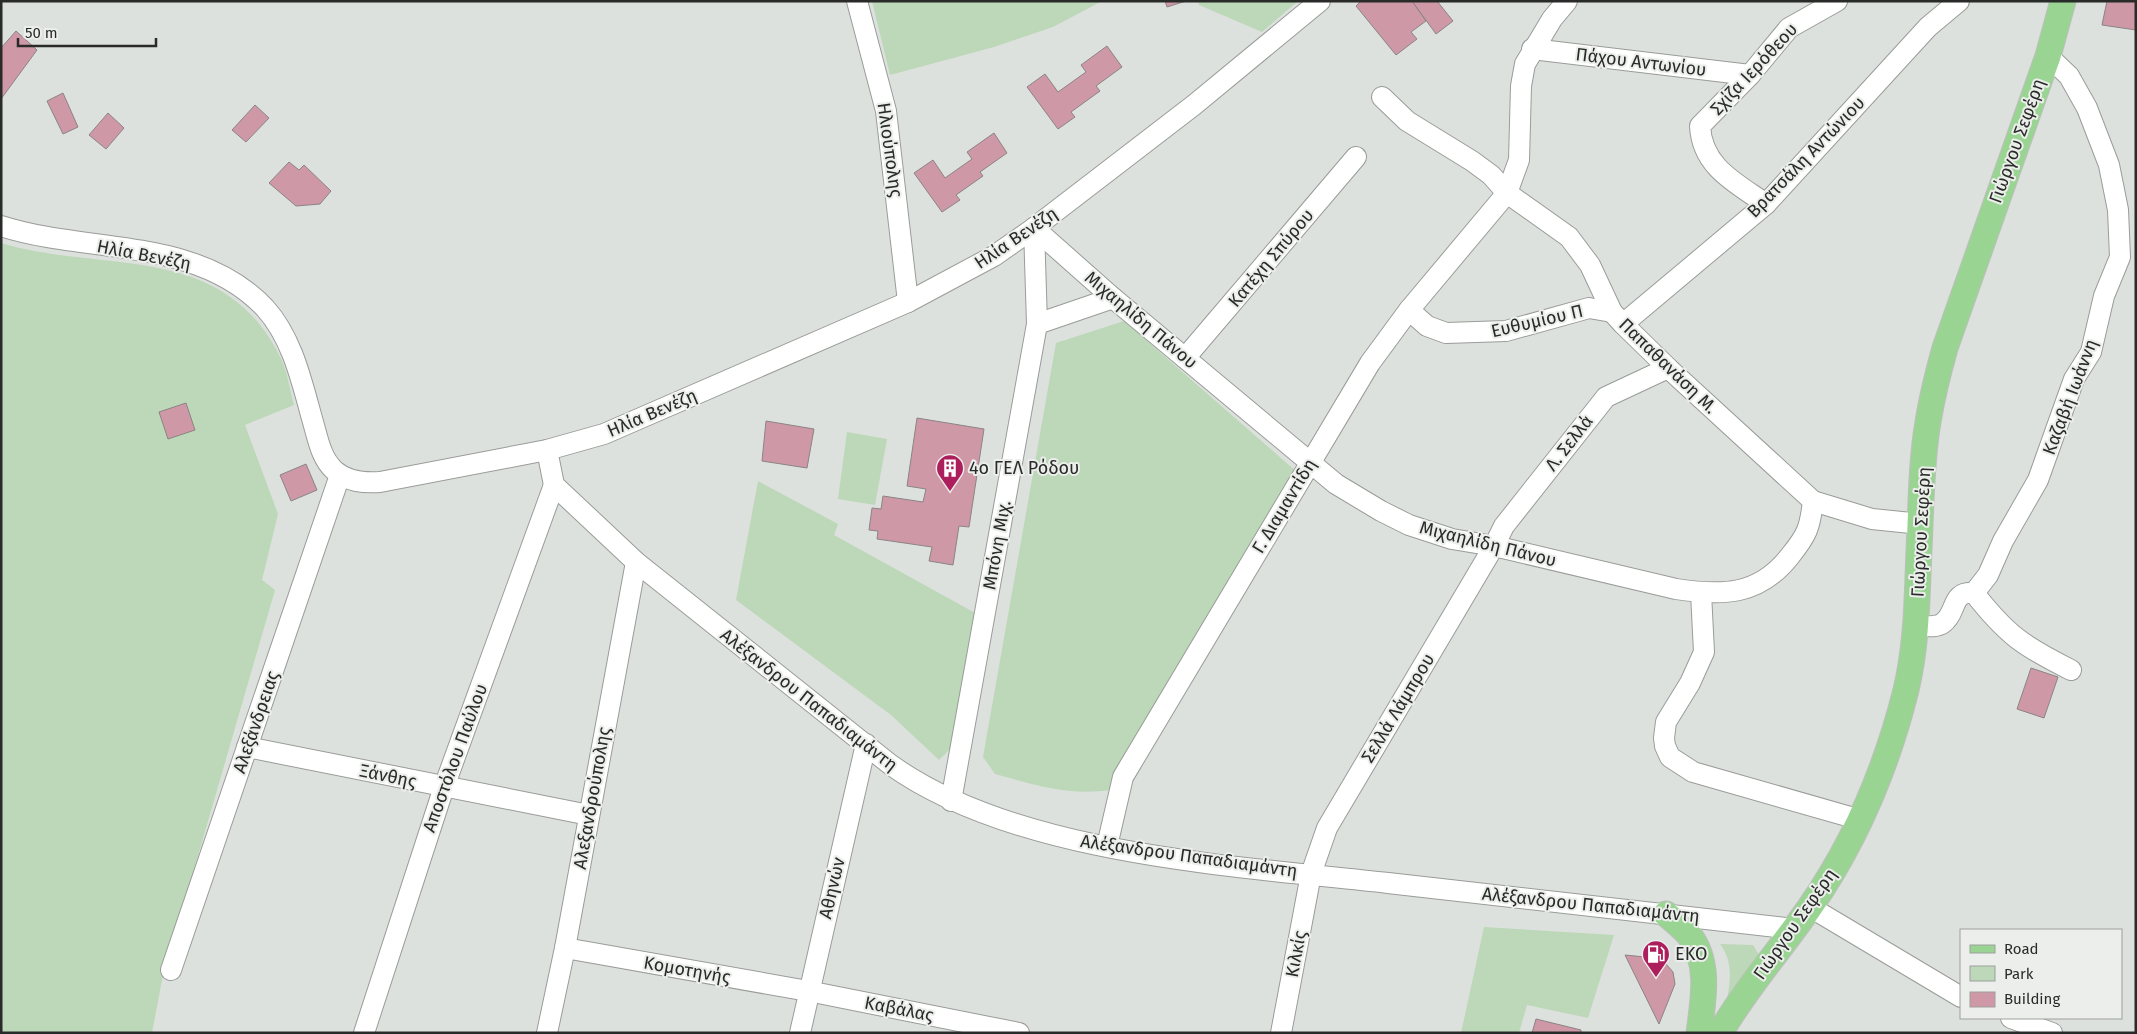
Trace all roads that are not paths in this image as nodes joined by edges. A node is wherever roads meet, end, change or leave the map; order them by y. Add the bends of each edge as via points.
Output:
1 (857, 1) edge
2 (1320, 1) edge
3 (1568, 1) edge
4 (1837, 1) edge
5 (1959, 1) edge
6 (2061, 2) edge
7 (1532, 49) junction
8 (2048, 56) junction
9 (1750, 75) junction
10 (1382, 97) dead end
11 (1356, 158) dead end
12 (1508, 193) junction
13 (1766, 204) junction
14 (1, 226) edge
15 (1034, 228) junction
16 (1113, 298) junction
17 (908, 302) junction
18 (1409, 310) junction
19 (1618, 318) junction
20 (1037, 324) junction
21 (1186, 358) junction
22 (1668, 368) junction
23 (547, 450) junction
24 (1311, 461) junction
25 (340, 475) junction
26 (554, 485) junction
27 (1812, 501) junction
28 (1920, 524) junction
29 (1494, 546) junction
30 (636, 562) junction
31 (1701, 593) junction
32 (1974, 593) junction
33 (1915, 626) junction
34 (2071, 670) dead end
35 (866, 744) junction
36 (247, 747) junction
37 (444, 787) junction
38 (951, 801) junction
39 (589, 816) junction
40 (1860, 820) junction
41 (1107, 846) junction
42 (1311, 874) junction
43 (1810, 907) junction
44 (1666, 914) junction
45 (1794, 929) junction
46 (565, 948) junction
47 (171, 970) dead end
48 (808, 991) junction
49 (1960, 996) edge
50 (2014, 1019) edge
51 (364, 1033) edge
52 (547, 1033) edge
53 (800, 1033) edge
54 (1019, 1033) edge
55 (1280, 1033) edge
56 (1699, 1033) edge
57 (1720, 1033) edge
58 (2052, 1033) edge

1 - 17 street, Ηλιούπολης via 886,111
2 - 15 street, Ηλία Βενέζη via 1194,105
3 - 7 street
4 - 9 street, Σχίζα Ιερόθεου via 1789,28
5 - 13 street, Βρατσάλη Αντώνιου via 1928,27
6 - 8 main road, Γιώργου Σεφέρη
7 - 9 street, Πάχου Αντωνίου
7 - 12 street via 1521,86 1519,160
8 - 28 main road, Γιώργου Σεφέρη via 1945,348 1928,424
8 - 32 street, Καζαβή Ιωάννη via 2069,76 2087,108 2109,164 2118,210 2120,257 2104,296 2091,352 2074,379 2038,480 2003,541 1988,575
9 - 13 street, Σχίζα Ιερόθεου via 1700,126 1701,140 1719,172
10 - 12 street, Παπαθανάση Μ. via 1407,122 1472,161
11 - 21 street, Κατέχη Σπύρου
12 - 18 street, Γ. Διαμαντίδη
12 - 19 street, Παπαθανάση Μ. via 1569,237 1590,265
13 - 19 street, Βρατσάλη Αντώνιου
14 - 25 street, Ηλία Βενέζη via 56,239 158,254 204,268 242,287 276,322 286,340 322,452
15 - 16 street, Μιχαηλίδη Πάνου
15 - 17 street, Ηλία Βενέζη via 994,256
15 - 20 street, Μπόνη Μιχ.
16 - 20 street
16 - 21 street, Μιχαηλίδη Πάνου
17 - 23 street, Ηλία Βενέζη via 604,434
18 - 19 street, Ευθυμίου Π via 1427,326 1446,333 1506,331 1589,308
18 - 24 street, Γ. Διαμαντίδη via 1370,363
19 - 22 street, Παπαθανάση Μ.
20 - 38 street, Μπόνη Μιχ.
21 - 24 street, Μιχαηλίδη Πάνου
22 - 27 street, Παπαθανάση Μ.
22 - 29 street, Λ. Σελλά via 1606,397 1504,526
23 - 25 street, Ηλία Βενέζη via 380,482 358,482
23 - 26 street
24 - 29 street, Μιχαηλίδη Πάνου via 1336,484 1409,525 1452,539
24 - 41 street, Γ. Διαμαντίδη via 1123,777
25 - 36 street, Αλεξάνδρειας
26 - 30 street, Αλέξανδρου Παπαδιαμάντη
26 - 37 street, Αποστόλου Παύλου
27 - 28 street, Παπαθανάση Μ. via 1872,519
27 - 31 street, Μιχαηλίδη Πάνου via 1811,525 1782,567 1770,578 1736,591
28 - 33 main road, Γιώργου Σεφέρη
29 - 31 street, Μιχαηλίδη Πάνου
29 - 42 street, Σελλά Λάμπρου via 1327,828
30 - 35 street, Αλέξανδρου Παπαδιαμάντη
30 - 39 street, Αλεξανδρούπολης
31 - 40 street via 1704,652 1666,722 1665,746 1670,757 1693,772
32 - 33 street via 1965,592 1958,596 1949,617 1942,624
32 - 34 street via 1999,625 2023,645
33 - 40 main road, Γιώργου Σεφέρη via 1906,689
35 - 38 street, Αλέξανδρου Παπαδιαμάντη via 917,784
35 - 48 street, Αθηνών
36 - 37 street, Ξάνθης
36 - 47 street, Αλεξάνδρειας
37 - 39 street, Ξάνθης
37 - 51 street, Αποστόλου Παύλου
38 - 41 street, Αλέξανδρου Παπαδιαμάντη via 1018,825
39 - 46 street, Αλεξανδρούπολης
40 - 43 main road, Γιώργου Σεφέρη via 1840,861
41 - 42 street, Αλέξανδρου Παπαδιαμάντη via 1180,859
42 - 44 street, Αλέξανδρου Παπαδιαμάντη
42 - 55 street, Κιλκίς
43 - 45 main road, Γιώργου Σεφέρη
43 - 49 street
44 - 45 street, Αλέξανδρου Παπαδιαμάντη
44 - 56 main road via 1689,935 1701,961 1704,990
45 - 57 main road, Γιώργου Σεφέρη
46 - 48 street, Κομοτηνής
46 - 52 street, Αλεξανδρούπολης
48 - 53 street, Αθηνών
48 - 54 street, Καβάλας
50 - 58 street

